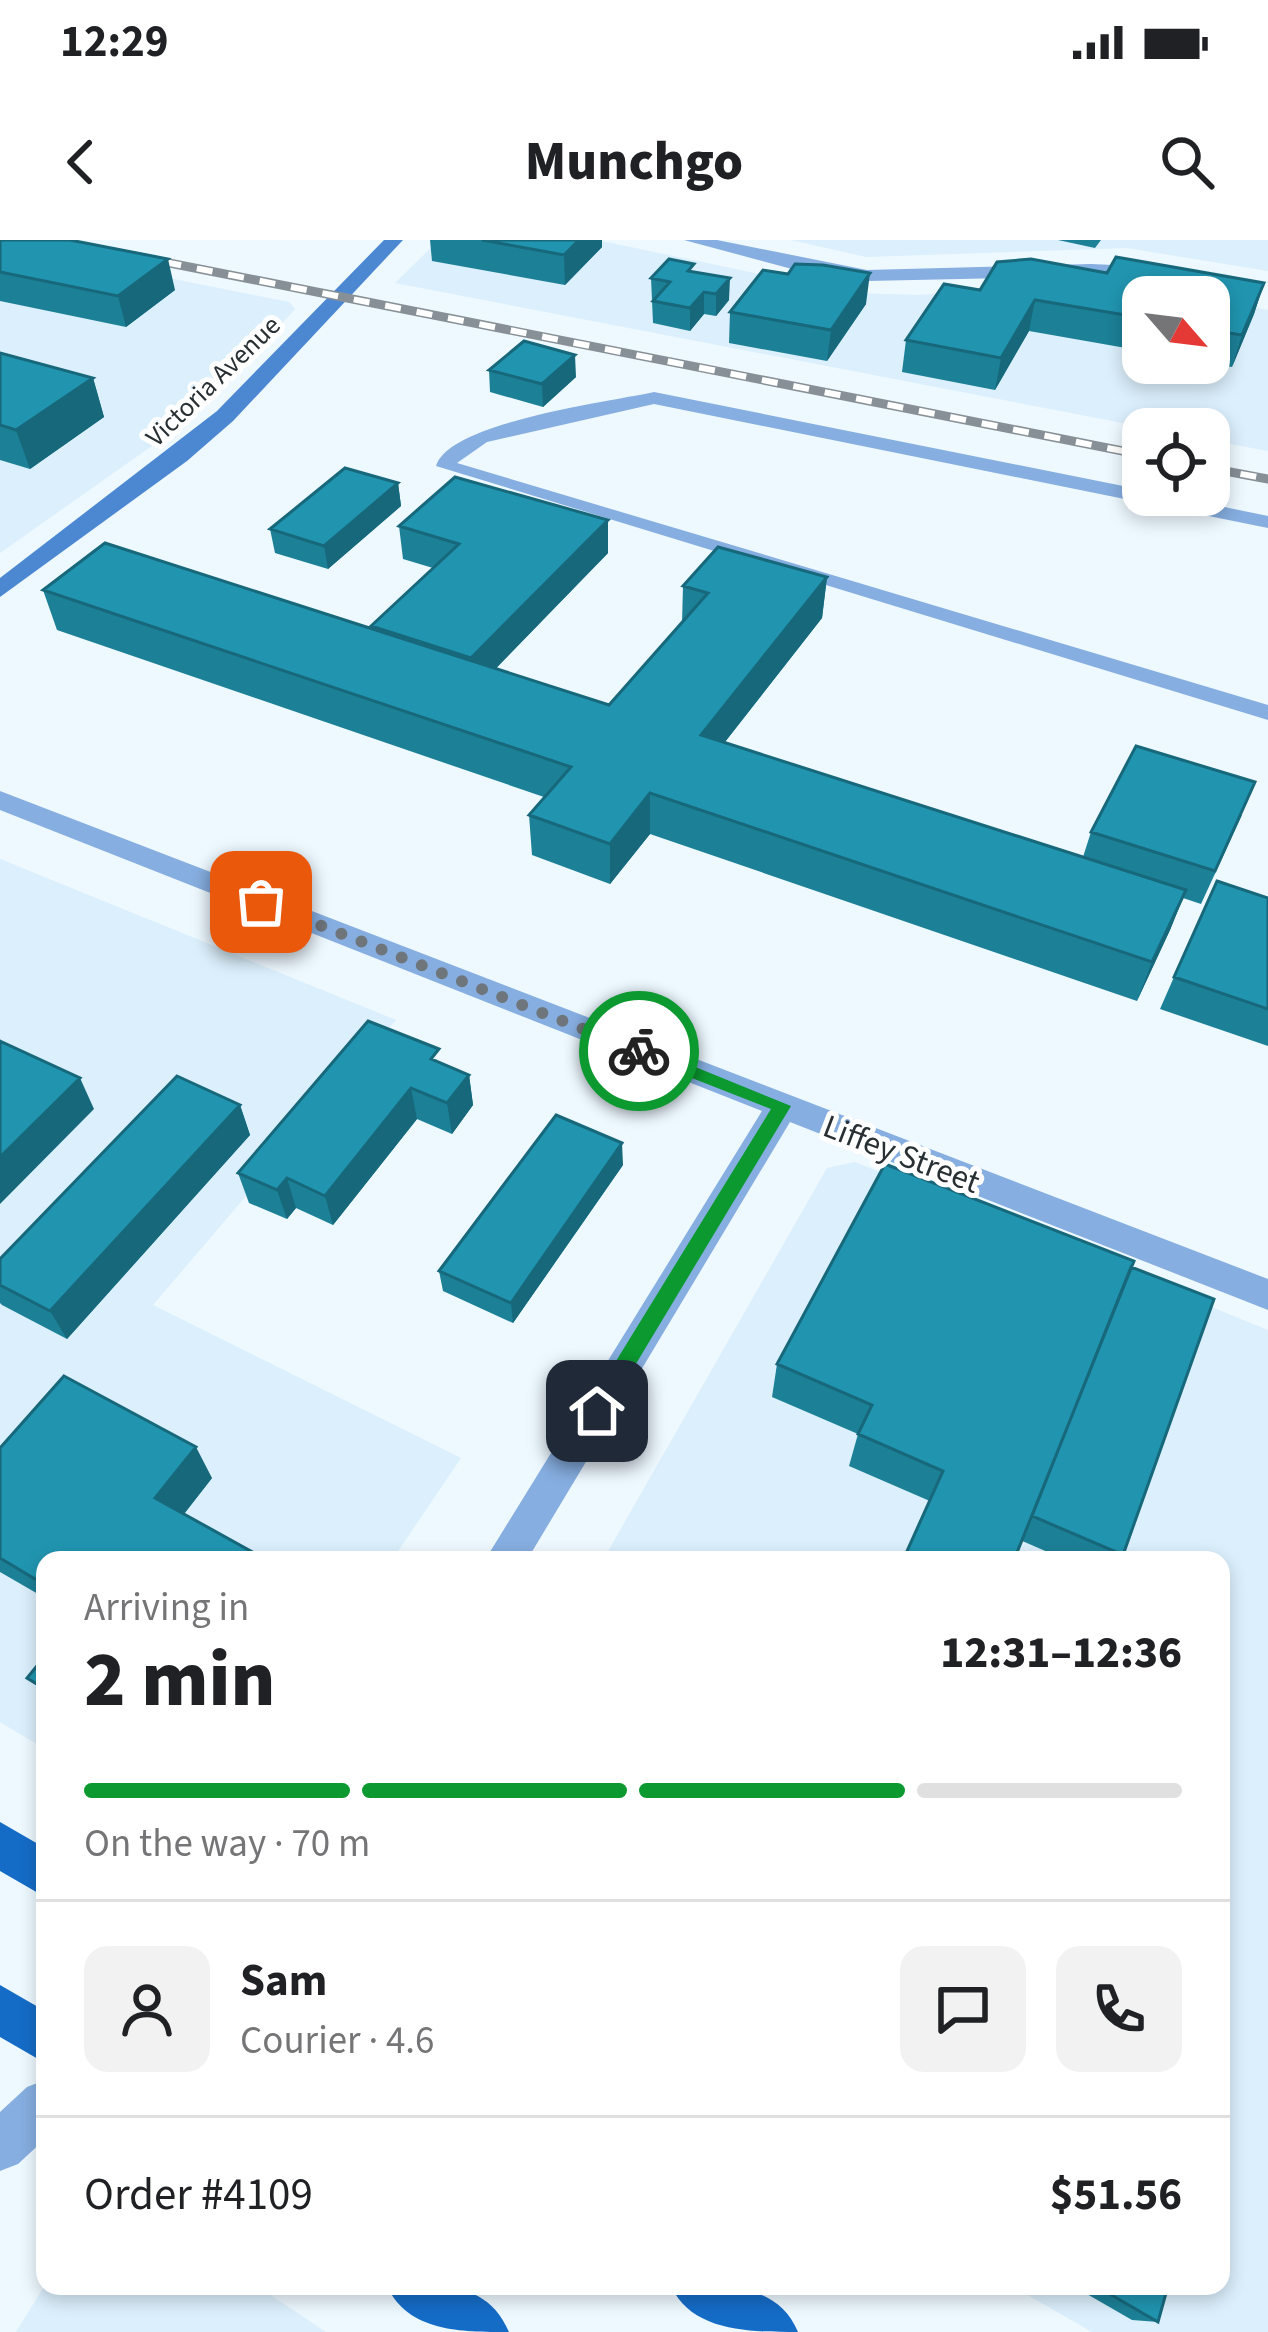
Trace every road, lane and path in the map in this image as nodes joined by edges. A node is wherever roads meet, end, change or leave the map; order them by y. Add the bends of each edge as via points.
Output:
1 (394, 240) edge
2 (693, 240) edge
3 (1175, 275) edge
4 (1268, 522) edge
5 (0, 590) edge
6 (1268, 713) edge
7 (0, 800) edge
8 (782, 1106) junction
9 (1268, 1295) edge
10 (511, 1551) edge
11 (0, 1845) edge
12 (36, 1868) edge
13 (0, 2009) edge
14 (36, 2033) edge
15 (36, 2113) edge
16 (0, 2146) edge
17 (426, 2295) edge
18 (711, 2295) edge
19 (482, 2332) edge
20 (771, 2332) edge

1 - 5 main road, Victoria Avenue via 210,429
2 - 3 street via 866,275 1070,268
4 - 6 lane via 654,398 480,437 446,466
7 - 8 street, Liffey Street
8 - 9 street, Liffey Street
8 - 10 street
11 - 12 main road
13 - 14 main road
15 - 16 street
17 - 19 main road
18 - 20 main road

